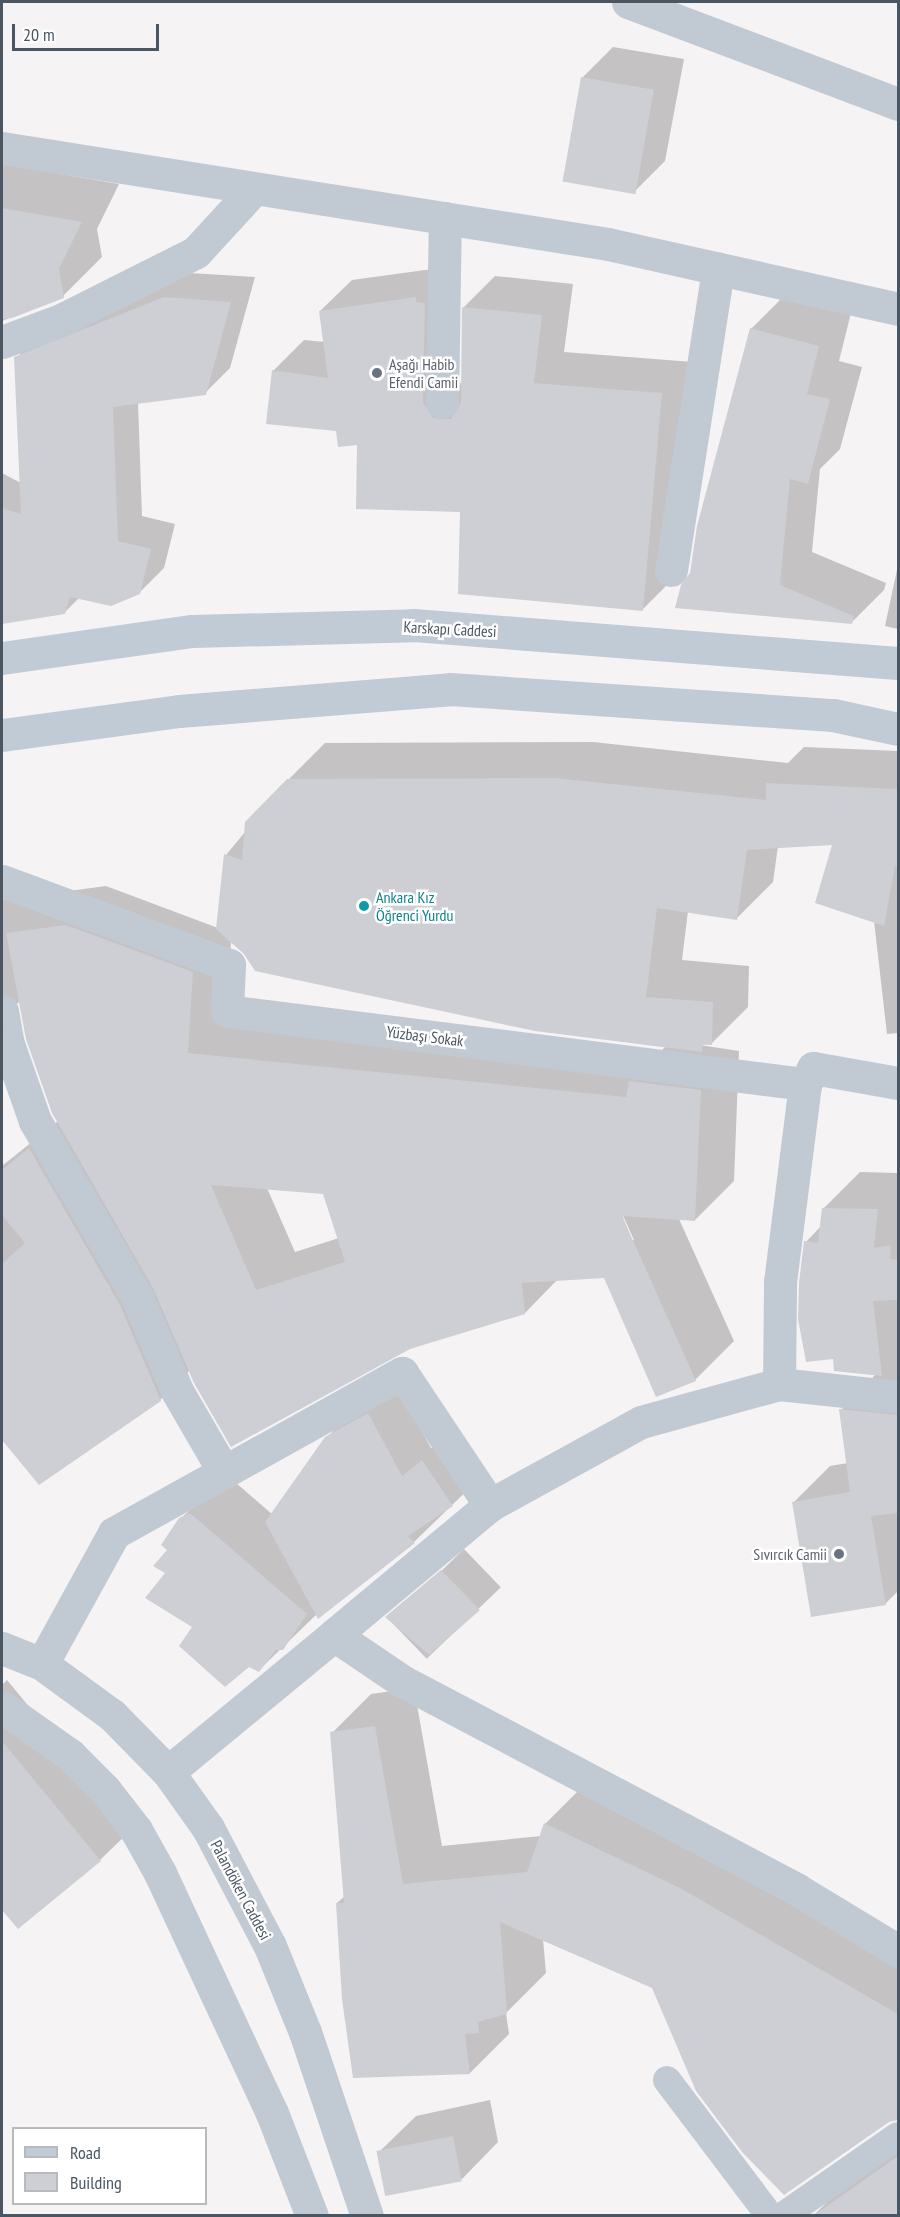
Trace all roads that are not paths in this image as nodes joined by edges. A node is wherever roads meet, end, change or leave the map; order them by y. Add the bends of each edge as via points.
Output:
1 (628, 2) edge
2 (898, 104) edge
3 (2, 148) edge
4 (254, 189) junction
5 (445, 218) junction
6 (718, 269) junction
7 (898, 309) edge
8 (2, 342) edge
9 (442, 402) dead end
10 (671, 570) dead end
11 (2, 658) edge
12 (898, 663) edge
13 (898, 729) edge
14 (2, 735) edge
15 (2, 881) edge
16 (2, 1011) edge
17 (898, 1083) edge
18 (805, 1084) junction
19 (780, 1384) junction
20 (898, 1397) edge
21 (224, 1472) junction
22 (490, 1504) junction
23 (334, 1635) junction
24 (2, 1648) edge
25 (42, 1664) junction
26 (2, 1707) edge
27 (168, 1772) junction
28 (898, 1951) edge
29 (667, 2080) dead end
30 (898, 2136) edge
31 (312, 2216) edge
32 (367, 2216) edge
33 (770, 2216) edge
34 (783, 2216) edge

1 - 2 street
3 - 4 street
4 - 5 street
4 - 8 street via 196,252 61,320
5 - 6 street via 608,244
5 - 9 street
6 - 7 street
6 - 10 street
11 - 12 main road, Karskapı Caddesi via 192,631 414,625
13 - 14 main road via 833,715 450,689 179,711
15 - 18 street, Yüzbaşı Sokak via 229,965 227,1011
16 - 21 street via 8,1044 35,1121 137,1297 177,1391
17 - 18 street via 813,1068
18 - 19 street via 780,1282
19 - 20 street
19 - 22 street via 641,1422
21 - 22 street via 402,1373
21 - 25 street via 114,1533
22 - 23 street
23 - 27 street
23 - 28 street via 402,1681 796,1889
24 - 25 street, Palandöken Caddesi
25 - 27 street, Palandöken Caddesi via 112,1715
26 - 31 street via 70,1755 105,1790 136,1830 160,1873 272,2113
27 - 32 street, Palandöken Caddesi via 208,1828 270,1946 305,2032
29 - 33 lane
30 - 34 lane

